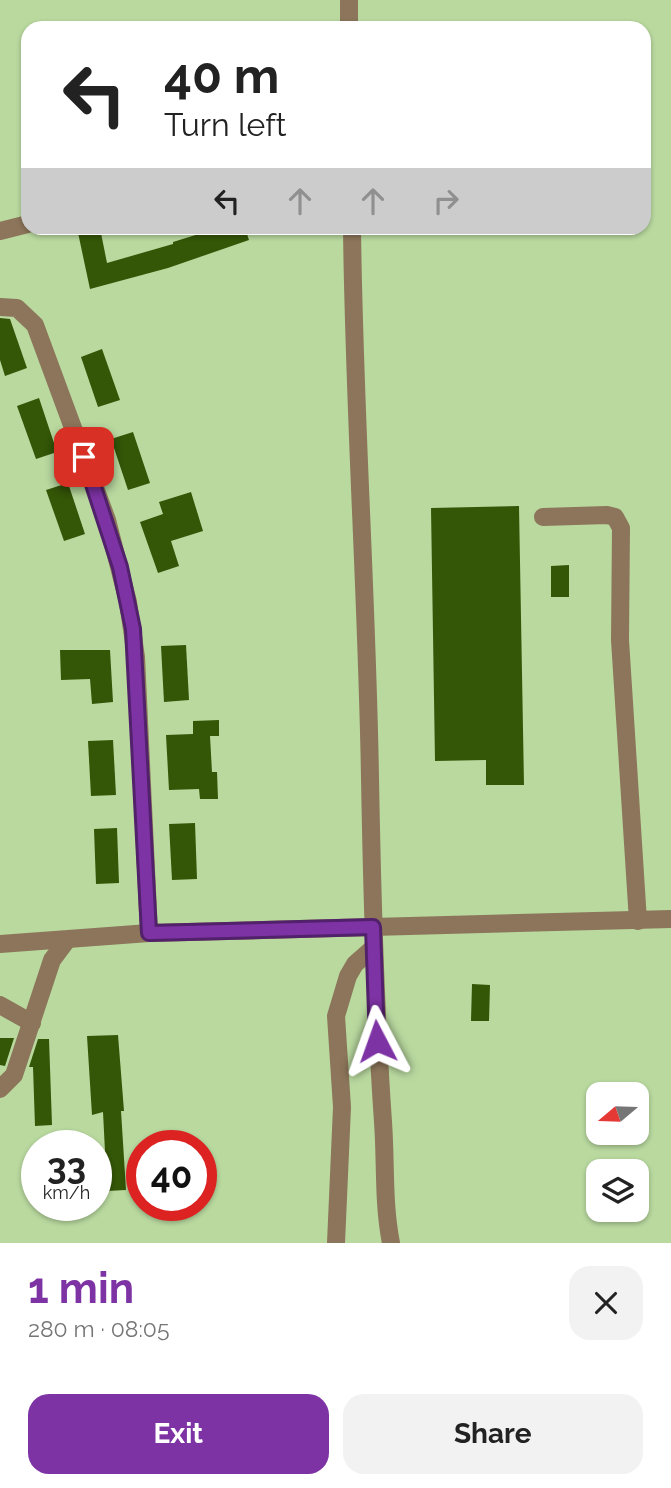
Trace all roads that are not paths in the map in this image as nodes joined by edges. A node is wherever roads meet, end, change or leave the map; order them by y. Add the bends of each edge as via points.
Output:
1 (349, 0) edge
2 (349, 21) edge
3 (21, 226) edge
4 (0, 231) edge
5 (352, 235) edge
6 (0, 307) edge
7 (543, 517) dead end
8 (671, 919) edge
9 (638, 921) junction
10 (373, 927) junction
11 (149, 933) junction
12 (66, 940) junction
13 (0, 944) edge
14 (372, 949) junction
15 (0, 1005) edge
16 (32, 1023) junction
17 (0, 1089) edge
18 (337, 1243) edge
19 (391, 1243) edge

1 - 2 street
3 - 4 street
5 - 10 street via 368,622
6 - 11 street via 17,308 34,325 120,567 135,657
7 - 9 street via 607,515 615,517 621,528 620,640
8 - 9 street
9 - 10 street
10 - 11 street
10 - 14 street
11 - 12 street
12 - 13 street
12 - 16 street via 52,960
14 - 18 street via 348,976 336,1016 342,1107
14 - 19 street via 384,1192
15 - 16 street
16 - 17 street via 14,1075

